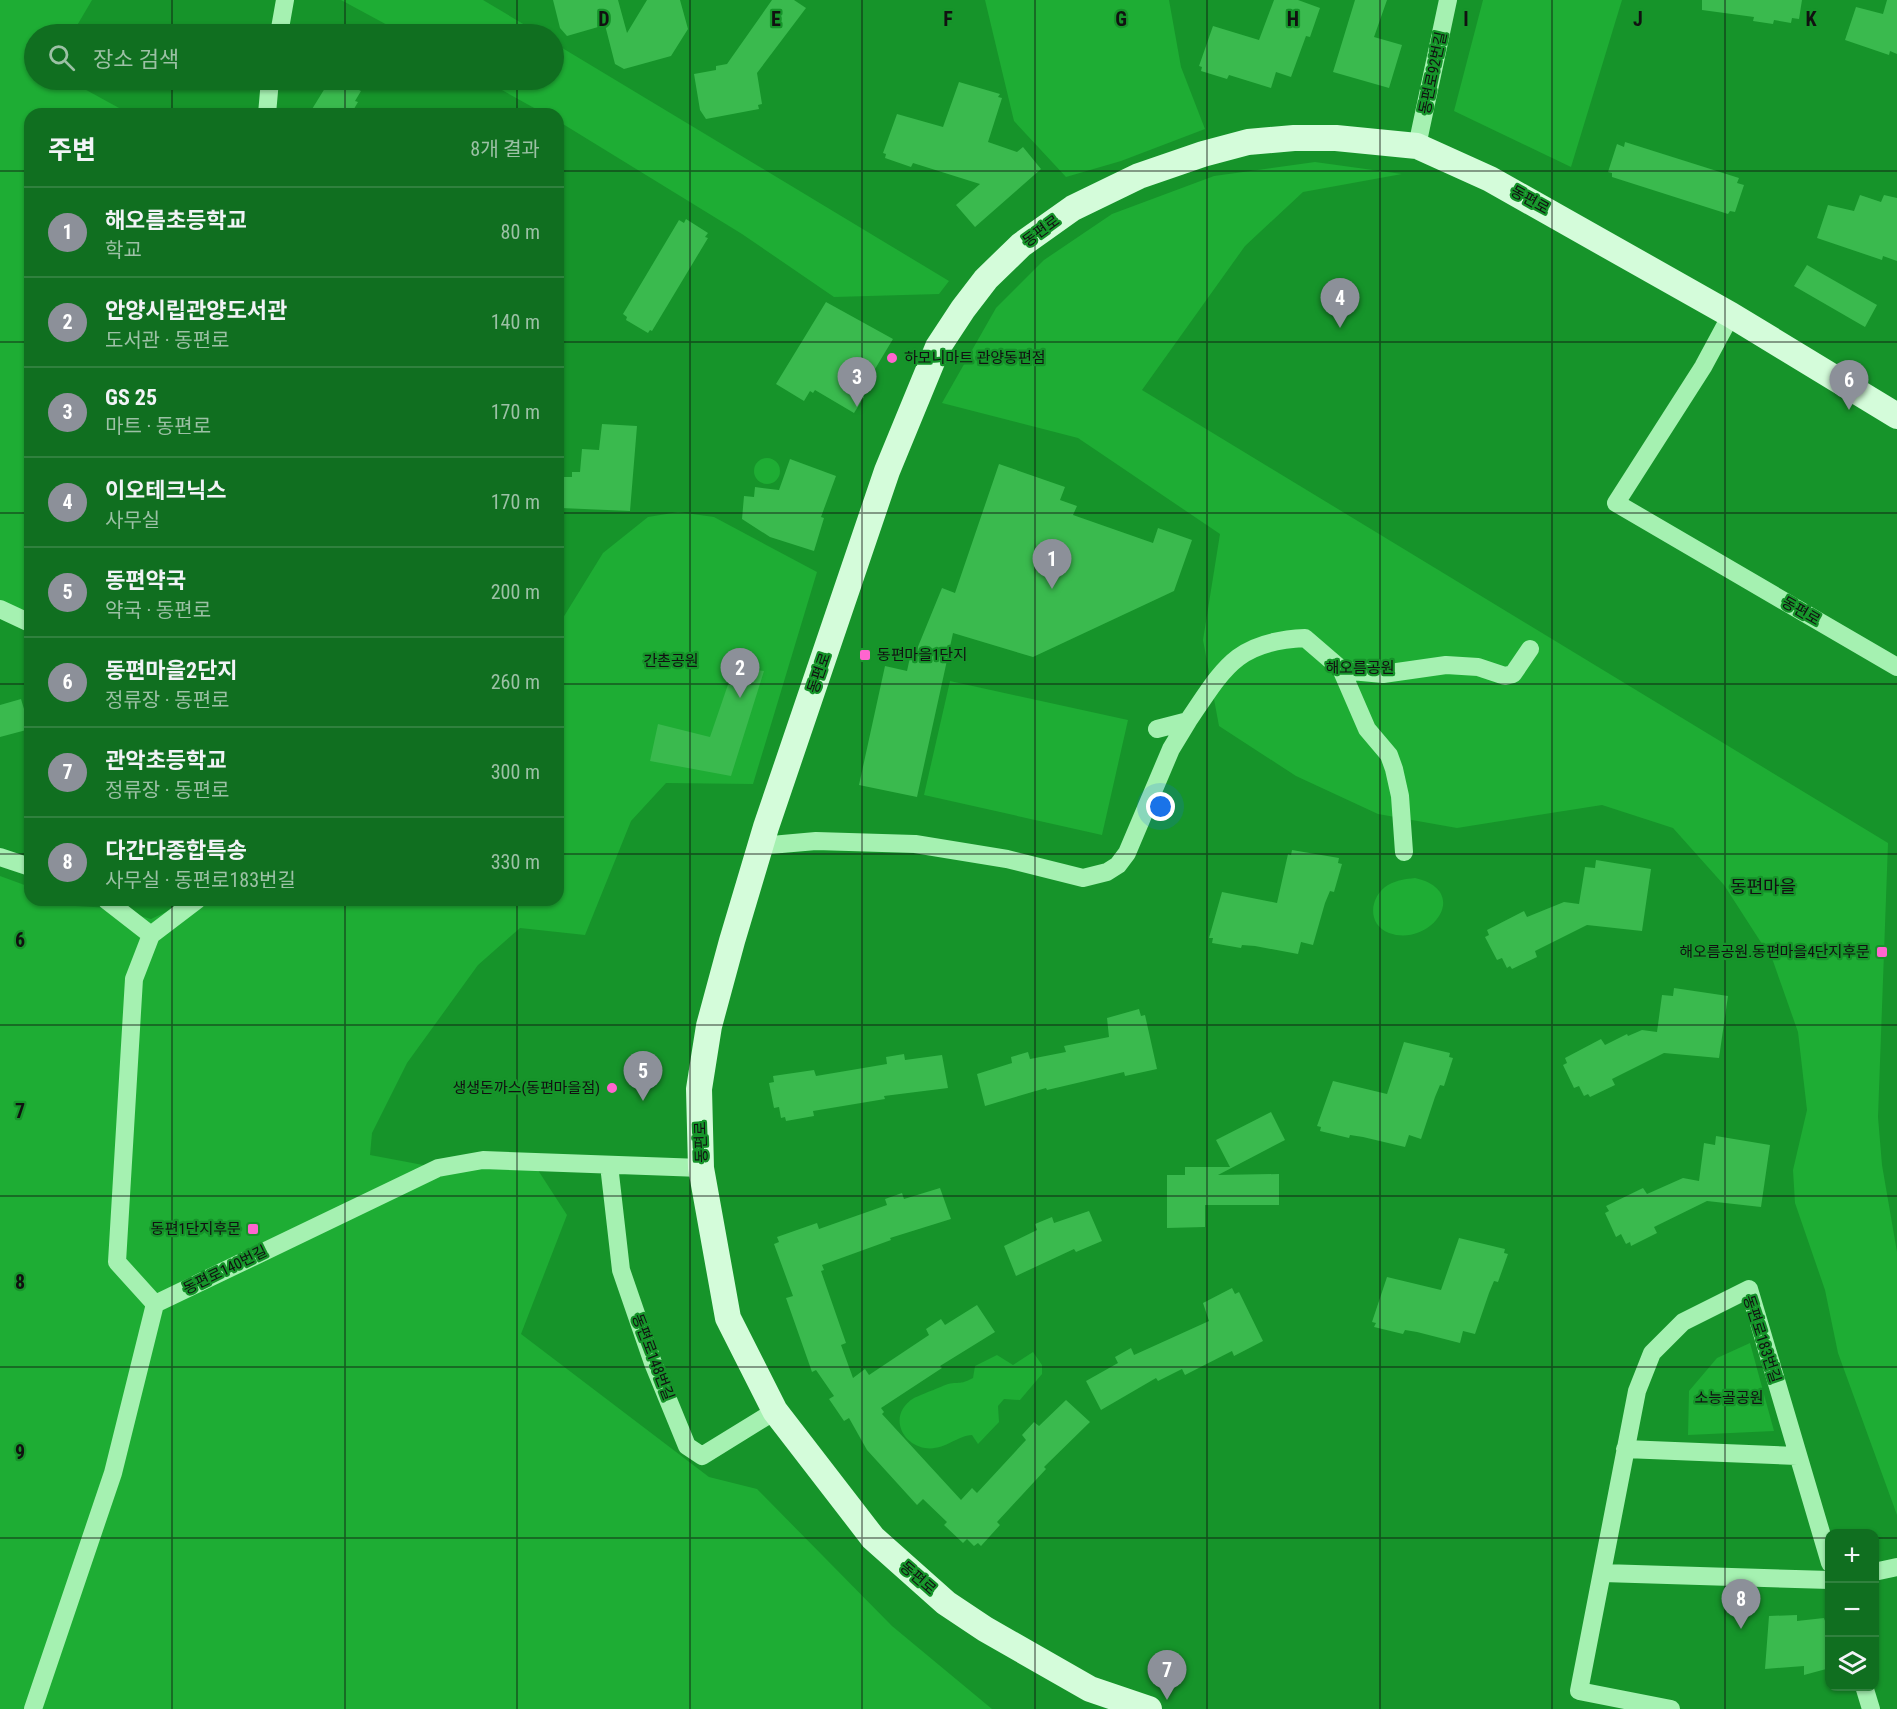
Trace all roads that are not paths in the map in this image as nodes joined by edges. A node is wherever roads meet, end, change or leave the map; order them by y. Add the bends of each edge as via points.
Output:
1 (285, 0) edge
2 (1448, 0) edge
3 (281, 24) edge
4 (269, 90) edge
5 (268, 108) edge
6 (1417, 146) junction
7 (1731, 315) junction
8 (1897, 416) edge
9 (0, 609) edge
10 (24, 620) edge
11 (1530, 649) dead end
12 (1897, 667) edge
13 (1341, 669) junction
14 (1188, 721) junction
15 (1157, 729) dead end
16 (760, 846) junction
17 (1404, 852) dead end
18 (0, 857) edge
19 (24, 865) edge
20 (114, 906) edge
21 (189, 906) edge
22 (151, 935) junction
23 (609, 1165) junction
24 (701, 1168) junction
25 (155, 1304) junction
26 (775, 1410) junction
27 (1625, 1449) junction
28 (1797, 1456) junction
29 (1825, 1547) edge
30 (1897, 1567) edge
31 (1879, 1571) edge
32 (1603, 1572) junction
33 (1825, 1580) edge
34 (1865, 1691) edge
35 (33, 1709) edge
36 (1149, 1709) edge
37 (1671, 1709) edge
38 (1870, 1709) edge

1 - 3 street
2 - 6 street, 동편로92번길
4 - 5 street
6 - 7 street, 동편로 via 1546,208
6 - 16 street, 동편로 via 1294,138 1248,142 1203,154 1139,176 1072,208 1021,245 986,279 938,347 887,471
7 - 8 street, 동편로
7 - 12 street, 동편로 via 1703,367 1616,503
9 - 10 street
11 - 13 street via 1513,674 1505,676 1478,667 1446,665 1383,674
13 - 14 street via 1305,638 1280,639 1248,649 1213,681
13 - 17 street via 1367,729 1389,755 1394,769
14 - 15 street
14 - 16 street via 1171,749 1127,853 1118,865 1095,876 1072,876 1007,859 915,844 816,841
16 - 24 street, 동편로 via 709,1026 699,1089
18 - 19 street
20 - 22 street
21 - 22 street
22 - 25 street via 134,979 117,1262
23 - 24 street, 동편로140번길
23 - 25 street, 동편로140번길 via 483,1160 438,1168
23 - 26 street, 동편로148번길 via 621,1270 687,1446 702,1456
24 - 26 street, 동편로 via 728,1318
25 - 35 street via 113,1473
26 - 36 street, 동편로 via 873,1538 946,1603 1090,1689
27 - 28 street
27 - 28 street, 동편로183번길 via 1637,1391 1652,1353 1683,1322 1749,1289
27 - 32 street, 동편로183번길
28 - 29 street, 동편로183번길
30 - 31 street
32 - 33 street
32 - 37 street, 동편로183번길 via 1579,1691
34 - 38 street

